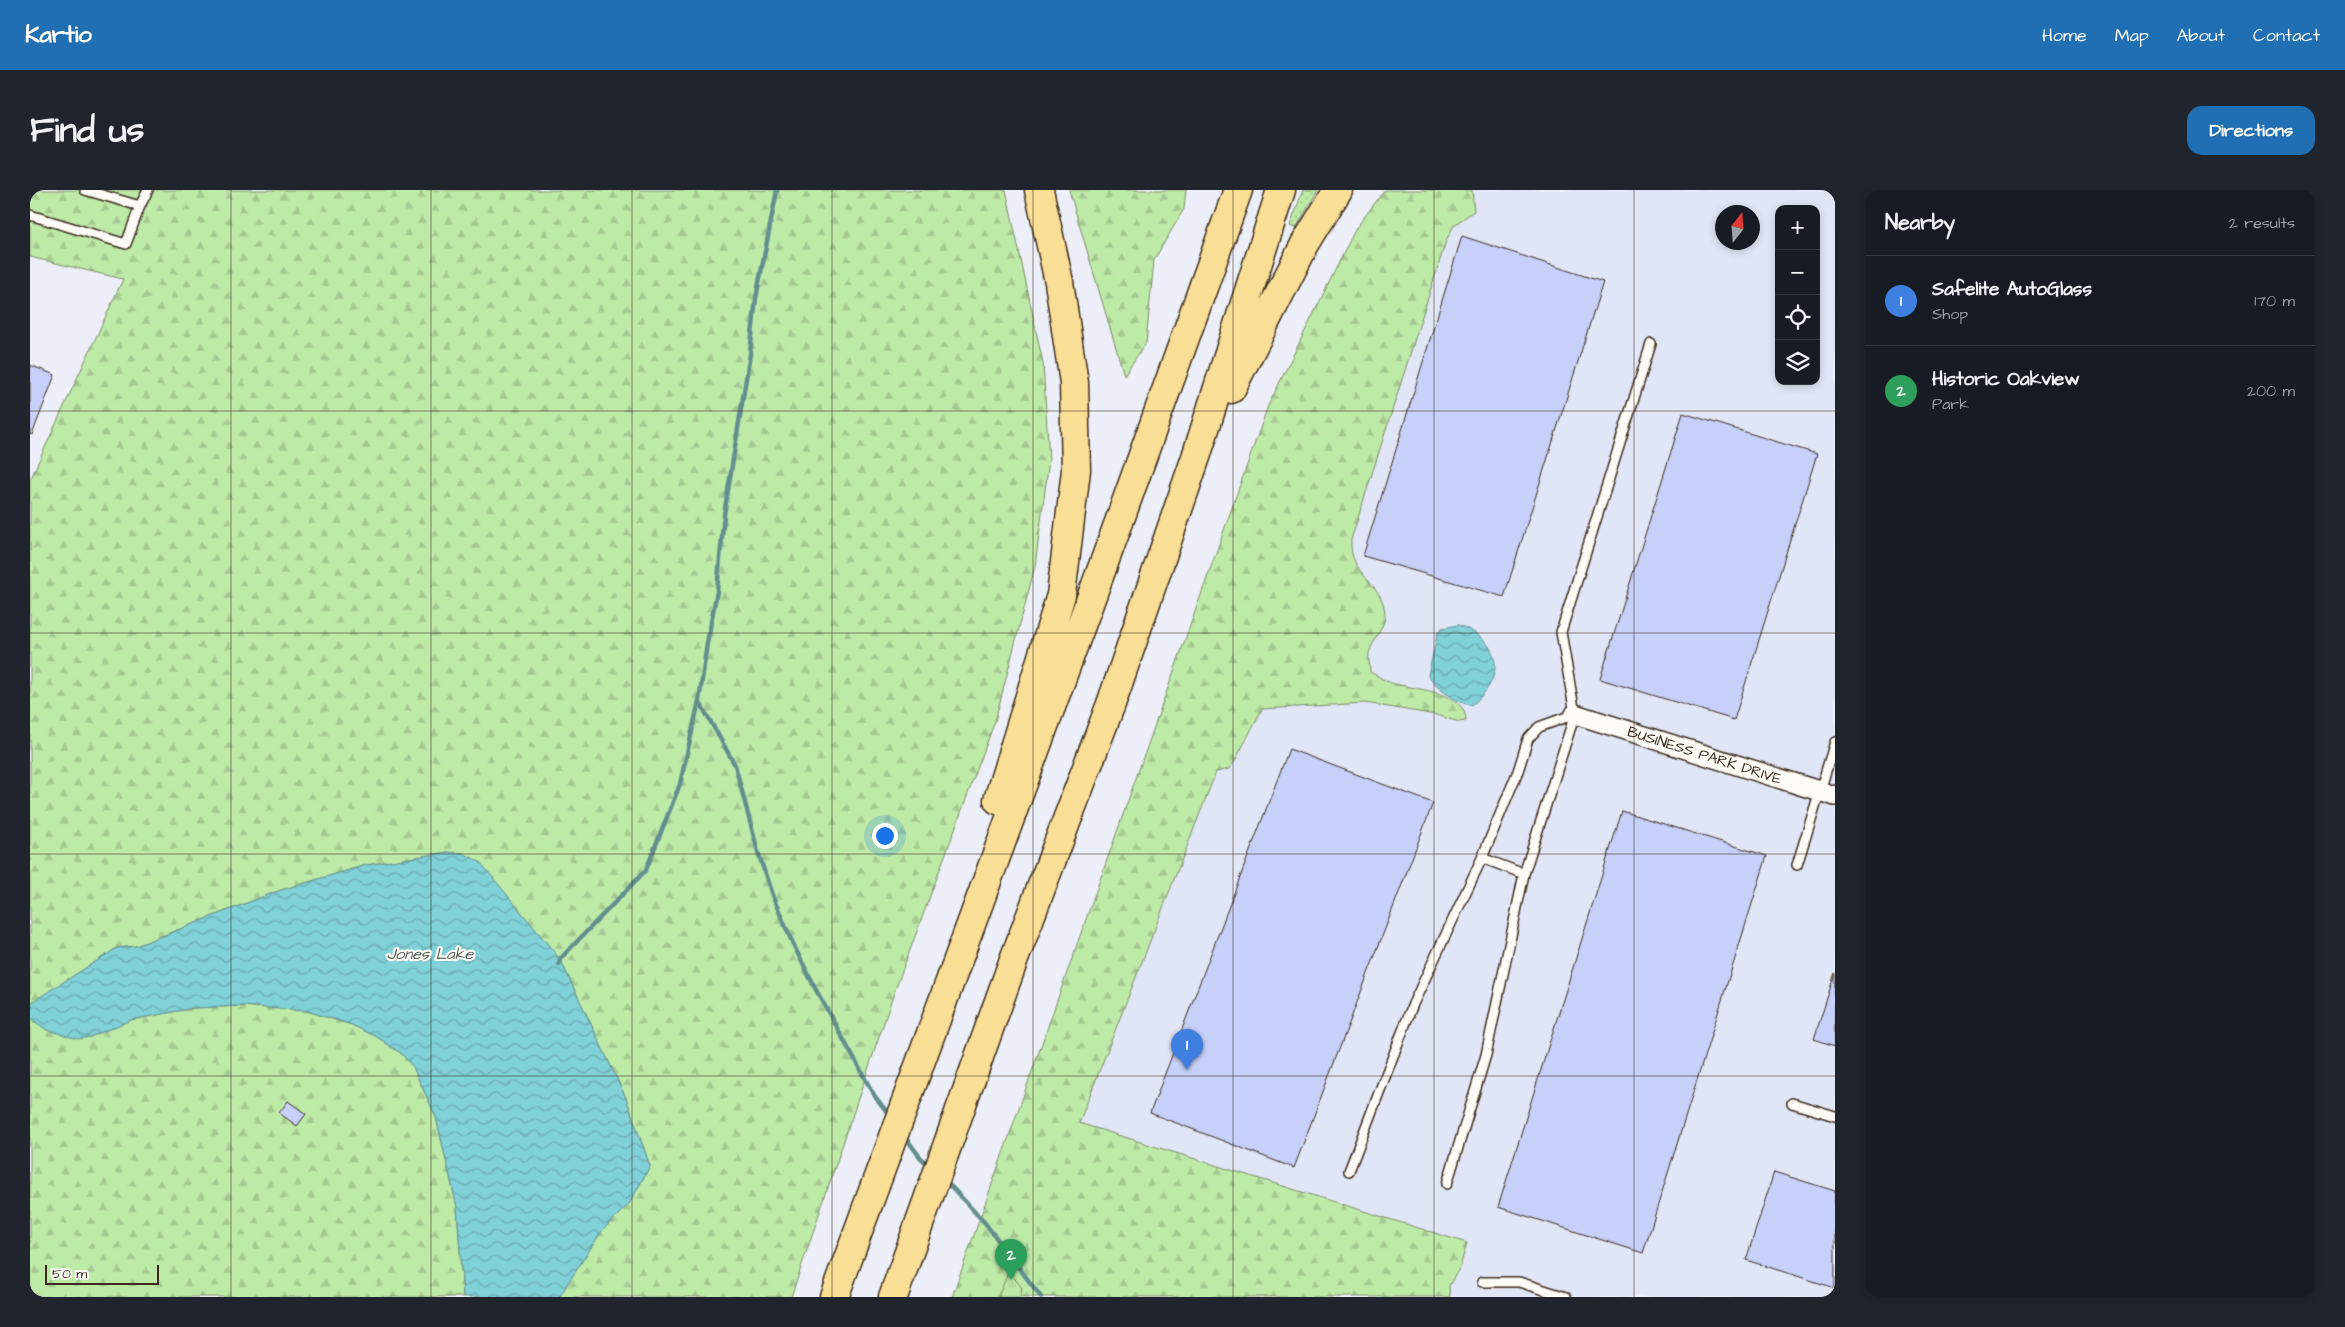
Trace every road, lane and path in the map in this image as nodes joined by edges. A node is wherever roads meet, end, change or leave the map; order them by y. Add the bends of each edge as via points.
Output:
1 (85, 190) edge
2 (148, 190) edge
3 (1039, 190) edge
4 (1238, 190) edge
5 (1282, 190) edge
6 (1338, 190) edge
7 (140, 206) junction
8 (30, 215) edge
9 (1651, 344) dead end
10 (1196, 457) junction
11 (1575, 714) junction
12 (1835, 742) edge
13 (1827, 794) edge
14 (1482, 858) junction
15 (1797, 865) dead end
16 (989, 872) junction
17 (1524, 874) junction
18 (1792, 1103) dead end
19 (1835, 1116) edge
20 (1349, 1171) dead end
21 (1447, 1184) dead end
22 (1482, 1282) dead end
23 (834, 1297) edge
24 (893, 1297) edge
25 (1566, 1297) edge

1 - 7 lane
2 - 7 lane
3 - 16 highway via 1059,282 1074,383 1076,470 1061,595 997,803
4 - 16 highway
5 - 10 highway
6 - 10 highway via 1305,244
7 - 8 lane via 126,244
9 - 11 lane via 1561,632
10 - 24 highway via 1111,704 1013,962
11 - 13 street, BUSINESS PARK DRIVE
11 - 14 lane via 1538,727 1528,739
11 - 17 lane
12 - 13 lane
13 - 15 lane
14 - 17 lane
14 - 20 lane via 1413,1004
16 - 23 highway
17 - 21 lane via 1486,1055
18 - 19 lane
22 - 25 lane via 1519,1282

